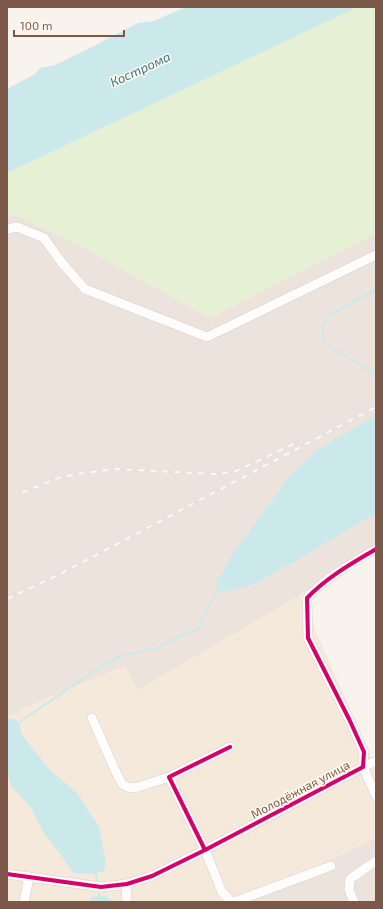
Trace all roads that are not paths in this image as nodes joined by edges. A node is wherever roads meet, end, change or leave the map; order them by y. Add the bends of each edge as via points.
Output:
1 (7, 229) edge
2 (376, 255) edge
3 (376, 549) edge
4 (92, 718) dead end
5 (230, 747) dead end
6 (376, 761) edge
7 (363, 766) junction
8 (169, 777) junction
9 (376, 796) edge
10 (205, 850) junction
11 (376, 861) edge
12 (331, 866) dead end
13 (7, 874) edge
14 (28, 877) junction
15 (127, 884) junction
16 (24, 902) edge
17 (126, 902) edge
18 (233, 902) edge
19 (354, 902) edge

1 - 2 street via 17,227 44,238 85,289 207,337
3 - 7 street, Молодёжная улица via 337,572 307,598 308,638 364,752
4 - 8 street via 122,784 135,788
5 - 8 street
6 - 7 street
7 - 9 street
7 - 10 street, Молодёжная улица
8 - 10 street
10 - 15 street, Молодёжная улица via 152,876
10 - 18 street via 222,892
11 - 19 street via 350,879 349,890
12 - 18 street
13 - 14 street, Молодёжная улица
14 - 15 street, Молодёжная улица via 101,887
14 - 16 street
15 - 17 street

